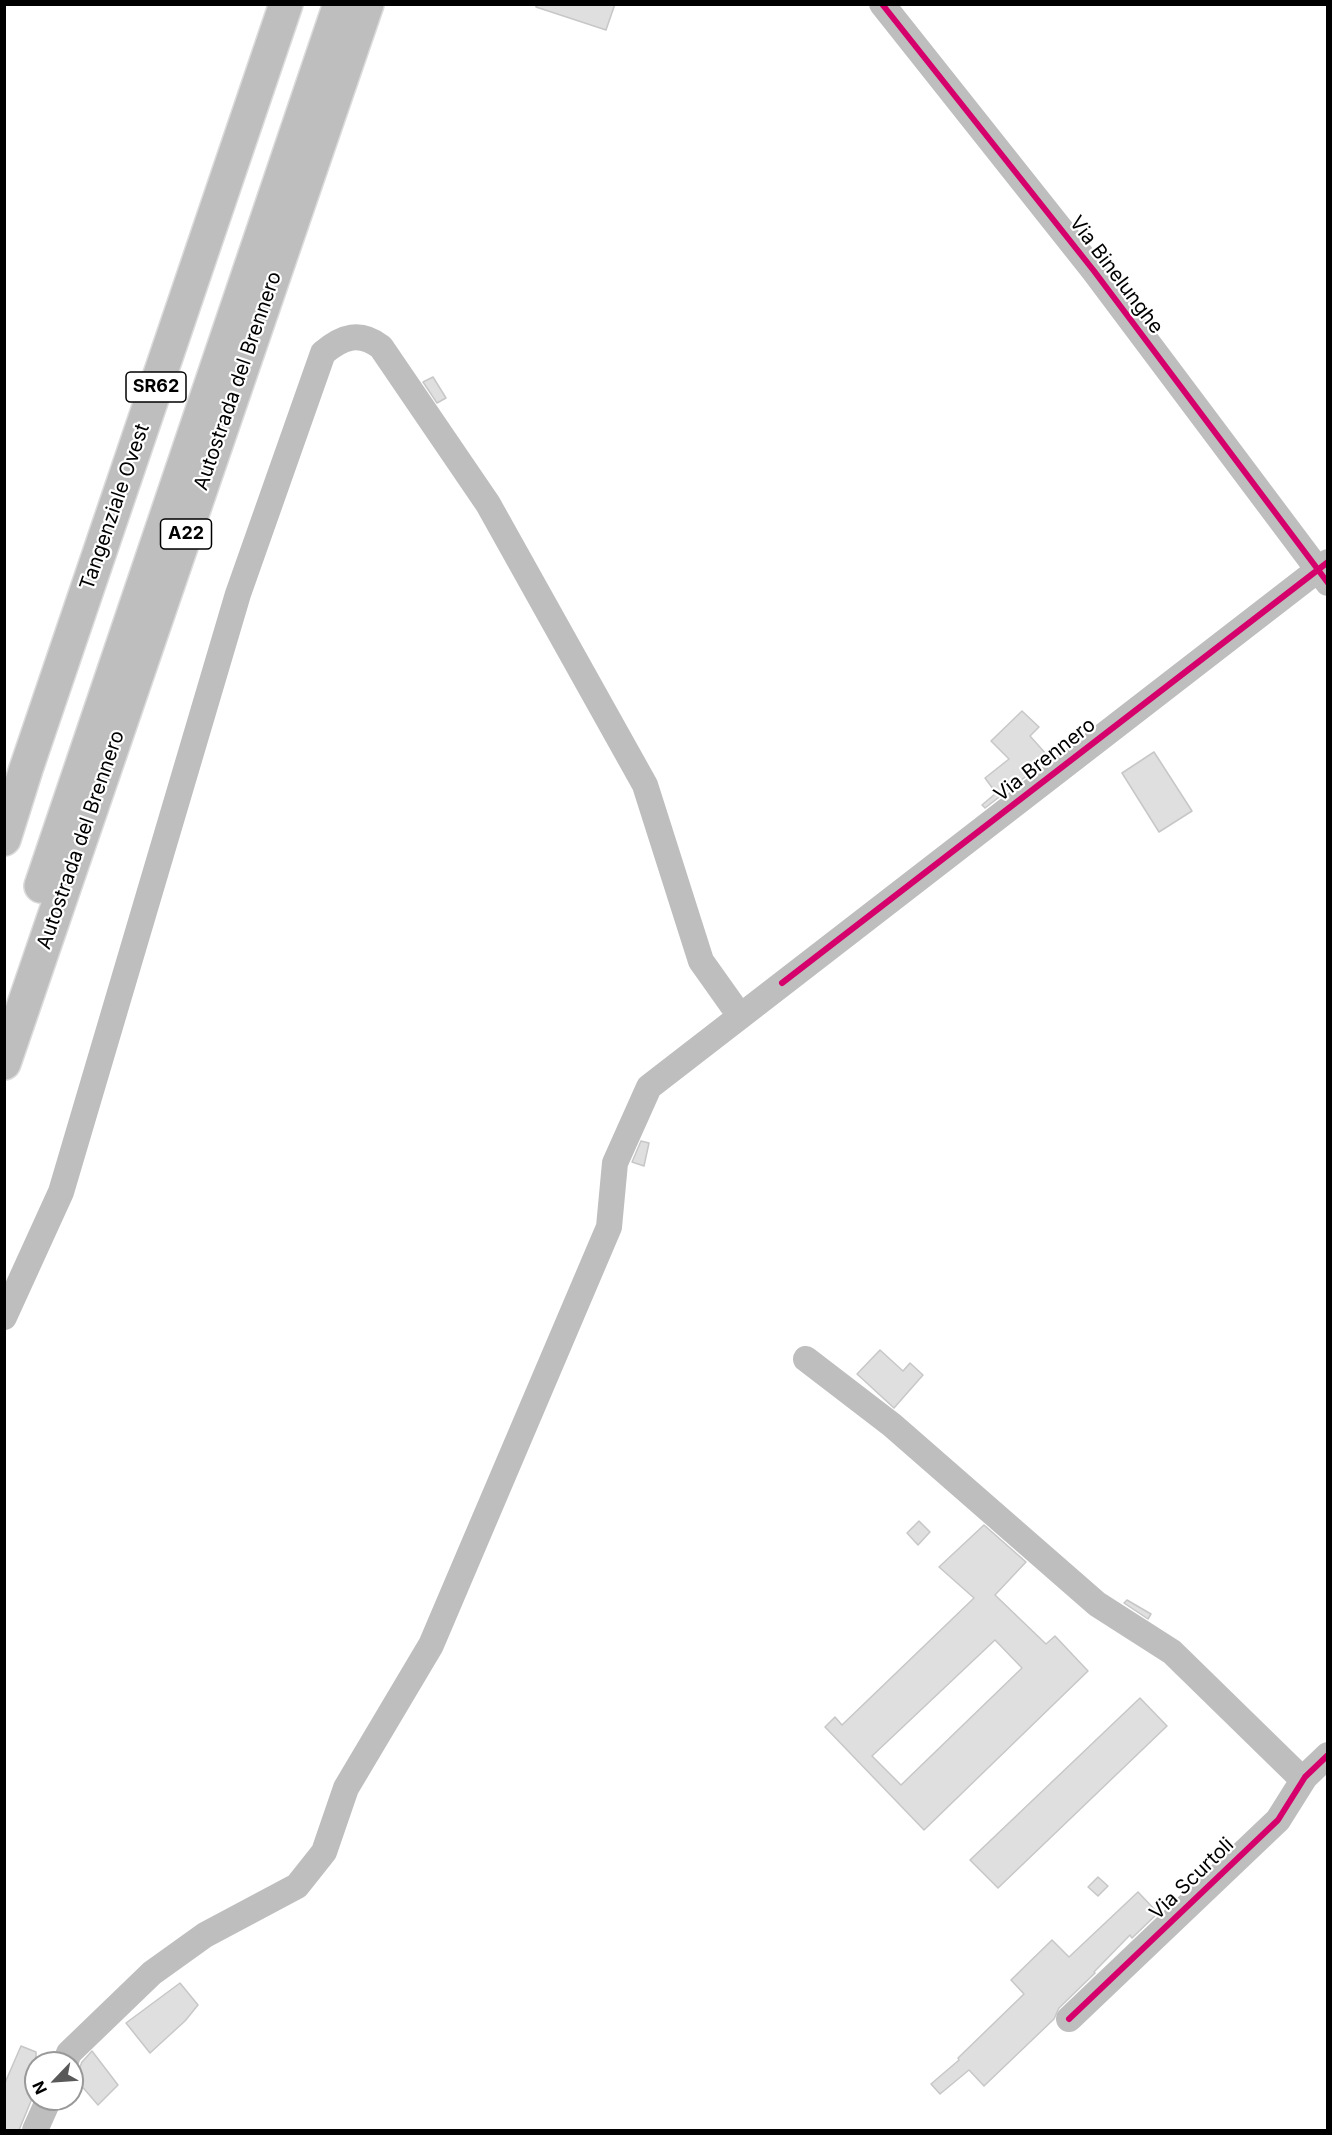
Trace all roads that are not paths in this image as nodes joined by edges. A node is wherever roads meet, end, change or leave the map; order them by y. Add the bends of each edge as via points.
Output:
1 (266, 4) edge
2 (286, 4) edge
3 (340, 4) edge
4 (367, 4) edge
5 (882, 4) edge
6 (1324, 572) edge
7 (4, 769) edge
8 (4, 839) edge
9 (4, 994) edge
10 (740, 1016) junction
11 (4, 1063) edge
12 (4, 1317) edge
13 (806, 1359) dead end
14 (1328, 1755) edge
15 (1303, 1780) junction
16 (1069, 2019) dead end
17 (71, 2051) edge
18 (43, 2111) edge
19 (34, 2130) edge

1 - 7 highway, Tangenziale Ovest / SR62
2 - 8 highway, Tangenziale Ovest / SR62
3 - 9 highway, Autostrada del Brennero / A22
4 - 11 highway, Autostrada del Brennero / A22
5 - 6 street, Via Binelunghe via 1094,271
6 - 10 street, Via Brennero
10 - 12 street via 701,961 645,785 488,504 381,347 360,336 334,343 323,353 238,594 61,1192
10 - 17 street, Via Brennero via 649,1087 615,1163 609,1227 431,1645 346,1788 324,1852 297,1886 205,1935 152,1973
13 - 15 street via 892,1425 1096,1604 1172,1652
14 - 15 street, Via Scurtoli
15 - 16 street, Via Scurtoli via 1278,1820
18 - 19 street

